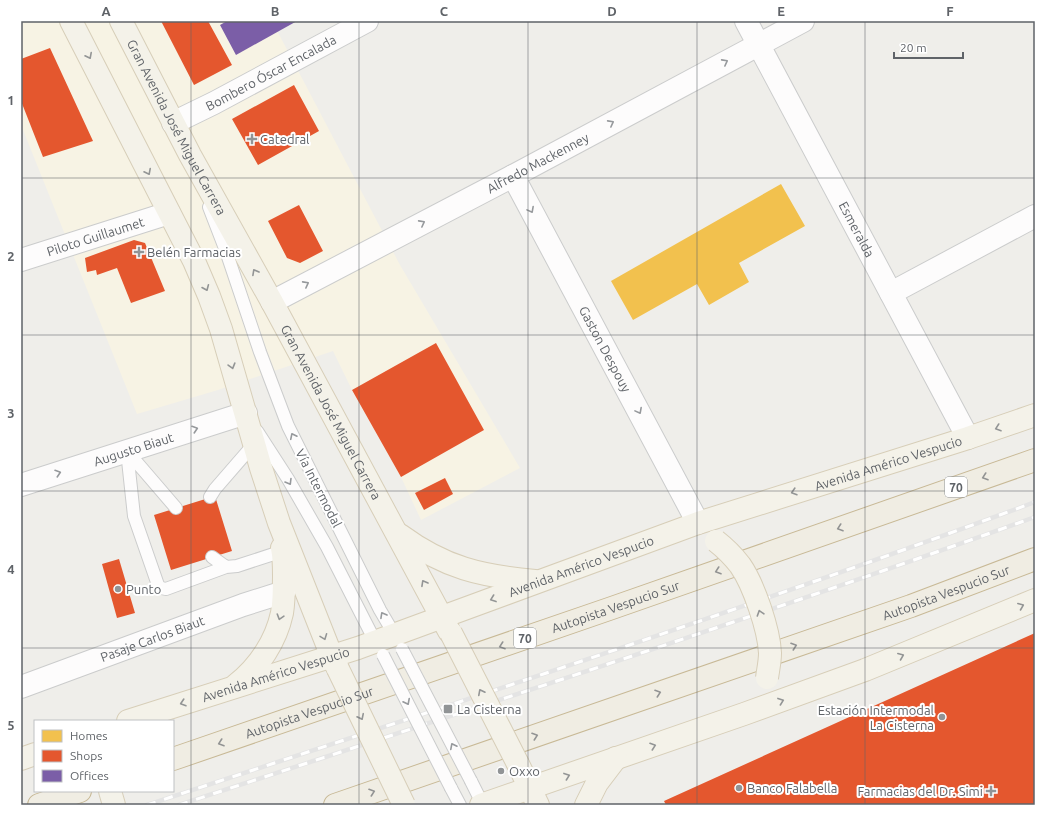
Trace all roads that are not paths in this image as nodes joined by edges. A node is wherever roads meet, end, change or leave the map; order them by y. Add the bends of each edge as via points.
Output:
1 (71, 21) edge
2 (367, 21) edge
3 (746, 21) edge
4 (803, 21) edge
5 (120, 23) edge
6 (758, 44) junction
7 (173, 123) junction
8 (190, 155) junction
9 (513, 176) junction
10 (169, 213) junction
11 (1035, 216) edge
12 (21, 260) edge
13 (891, 293) junction
14 (272, 302) junction
15 (246, 414) junction
16 (1035, 415) edge
17 (968, 438) junction
18 (254, 444) junction
19 (127, 451) junction
20 (1035, 460) edge
21 (21, 484) edge
22 (210, 498) dead end
23 (176, 508) dead end
24 (279, 523) junction
25 (693, 525) junction
26 (396, 533) junction
27 (283, 551) junction
28 (212, 558) dead end
29 (1035, 559) edge
30 (226, 567) junction
31 (540, 582) junction
32 (284, 592) junction
33 (1035, 600) edge
34 (447, 625) junction
35 (389, 645) junction
36 (335, 664) junction
37 (21, 687) edge
38 (234, 687) junction
39 (744, 714) junction
40 (131, 720) edge
41 (34, 754) edge
42 (21, 758) edge
43 (616, 758) junction
44 (174, 759) edge
45 (77, 792) edge
46 (110, 792) edge
47 (534, 797) edge
48 (39, 805) edge
49 (114, 805) edge
50 (335, 805) edge
51 (404, 805) edge
52 (460, 805) edge
53 (483, 805) edge
54 (586, 805) edge

1 -> 10 main road
2 - 7 street, Bombero Óscar Encalada
3 - 6 street, Esmeralda
4 - 6 street, Alfredo Mackenney
5 - 7 main road, Gran Avenida José Miguel Carrera
9 -> 6 street, Alfredo Mackenney
6 - 13 street, Esmeralda
7 - 8 main road, Gran Avenida José Miguel Carrera
14 -> 8 main road, Gran Avenida José Miguel Carrera
35 -> 8 lane, Vía Intermodal via 380,610 288,426
14 -> 9 street, Alfredo Mackenney
9 -> 25 street, Gaston Despouy
10 - 12 street, Piloto Guillaumet
10 -> 15 main road via 209,296
11 - 13 street
13 - 17 street, Esmeralda
14 - 26 main road, Gran Avenida José Miguel Carrera
15 - 18 main road
19 -> 15 street, Augusto Biaut
15 -> 35 lane, Vía Intermodal
16 -> 17 main road, Avenida Américo Vespucio
17 -> 25 main road, Avenida Américo Vespucio
18 - 22 lane
18 - 24 main road
21 -> 19 street, Augusto Biaut
19 - 23 lane
19 - 30 lane via 134,516 158,585 166,589
20 -> 44 highway, Autopista Vespucio Sur / 70
24 - 27 main road
24 -> 36 main road
25 - 31 main road, Avenida Américo Vespucio
39 -> 25 main road, bridge via 759,695 767,678 768,639 751,586 740,565 724,547
26 - 31 main road via 426,553 460,568 511,579
34 -> 26 main road, Gran Avenida José Miguel Carrera
27 - 30 lane via 248,564
27 - 32 main road
28 - 30 lane
50 -> 29 highway, Autopista Vespucio Sur via 911,606
31 -> 34 main road, Avenida Américo Vespucio
32 - 37 street, Pasaje Carlos Biaut
32 -> 38 main road via 282,613 270,644 255,668
39 -> 33 main road via 865,670
34 - 35 main road, Avenida Américo Vespucio
47 -> 34 main road, Gran Avenida José Miguel Carrera, bridge
35 - 36 main road, Avenida Américo Vespucio
35 -> 52 lane, Vía Intermodal, bridge
53 -> 35 lane, Vía Intermodal, bridge
36 - 38 main road, Avenida Américo Vespucio
36 -> 51 main road, bridge
38 -> 40 main road, Avenida Américo Vespucio
43 -> 39 main road
41 - 42 main road
47 -> 43 main road
43 - 54 main road via 597,783
45 - 48 highway
46 - 49 main road
47 - 53 main road

